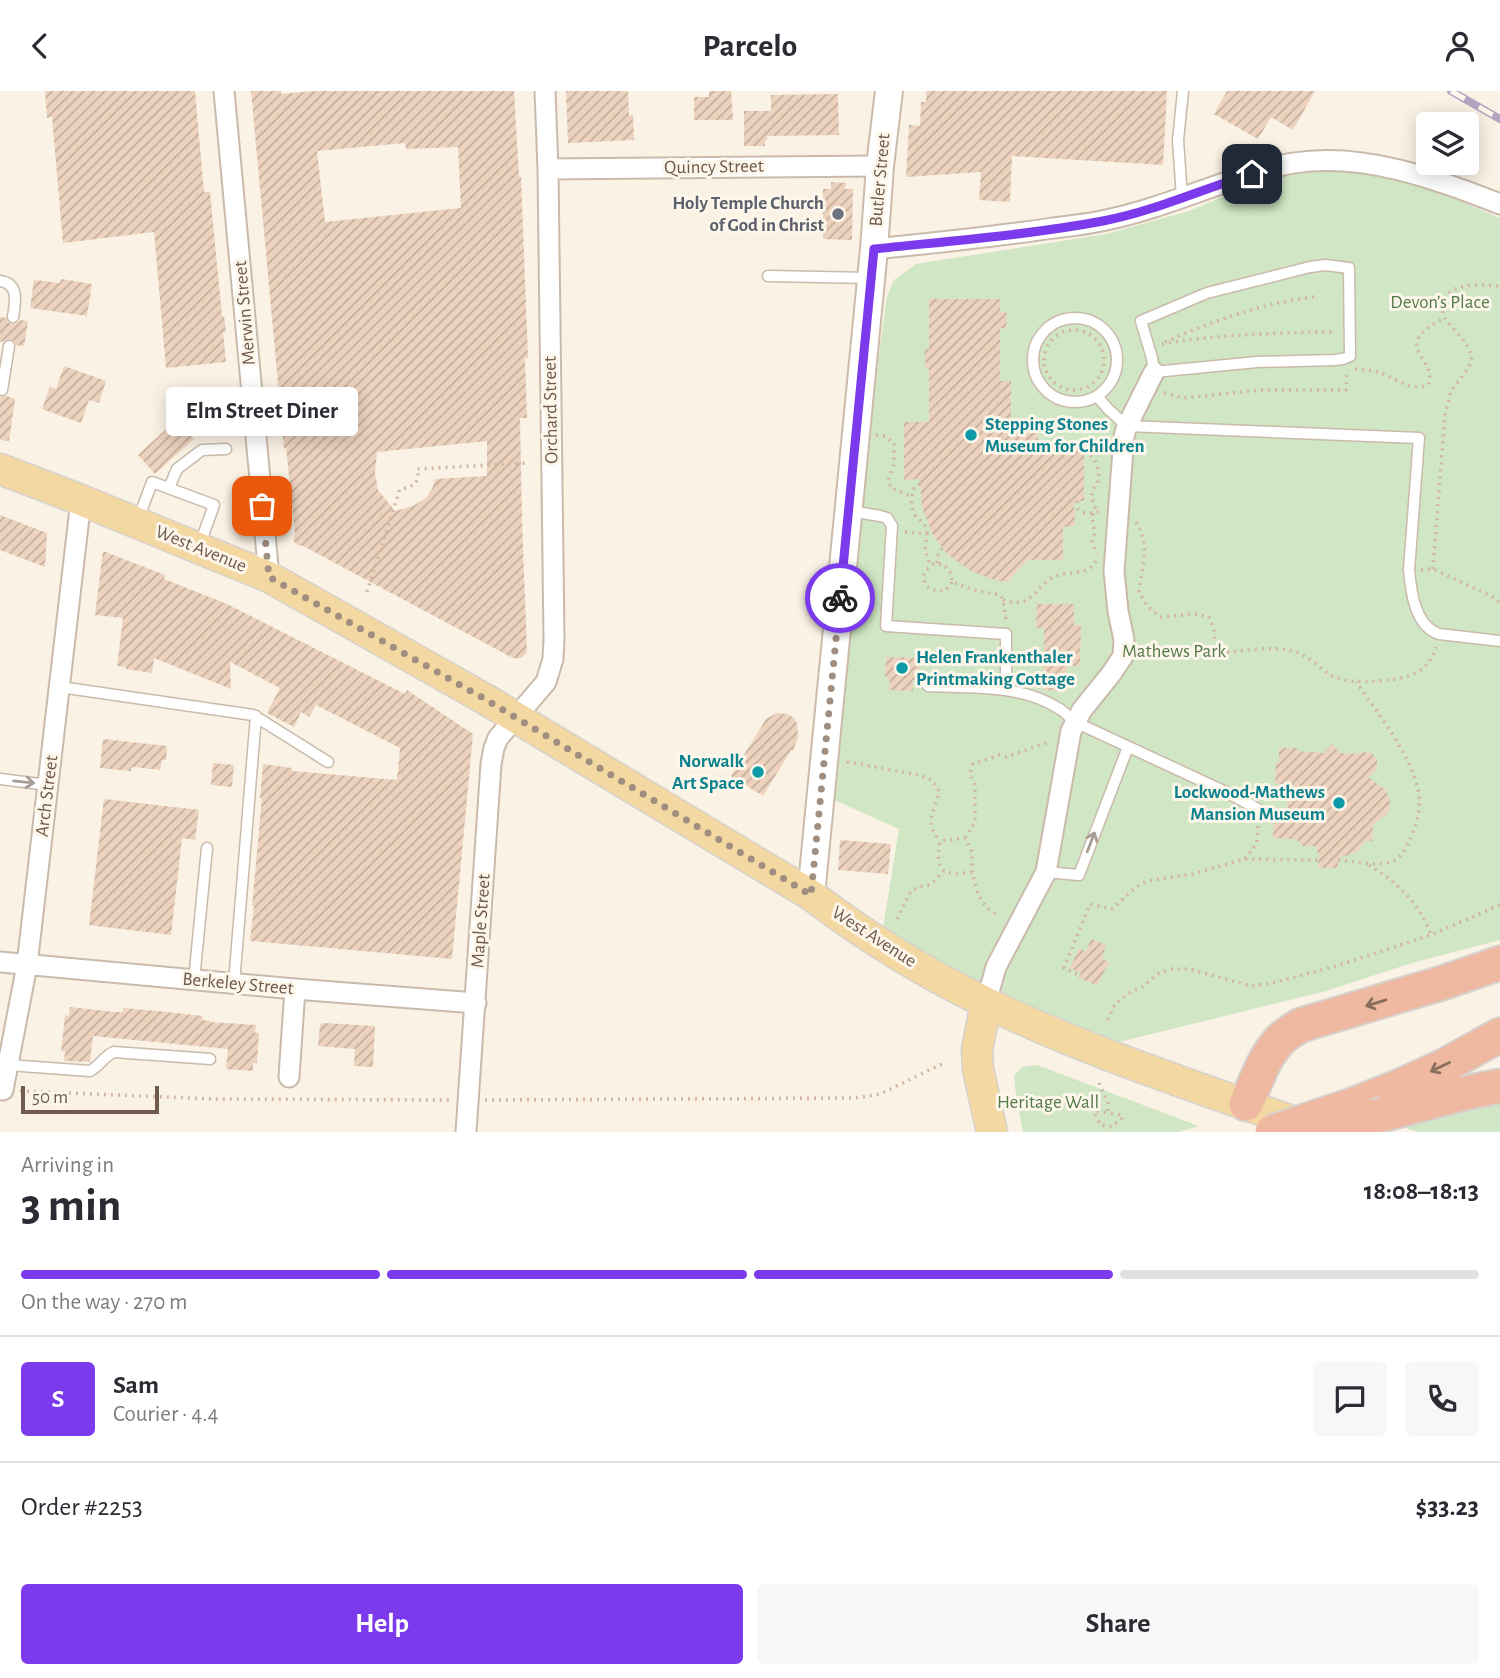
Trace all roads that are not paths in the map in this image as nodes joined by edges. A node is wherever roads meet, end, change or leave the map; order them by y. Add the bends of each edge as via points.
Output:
1 (224, 91) edge
2 (545, 91) edge
3 (889, 91) edge
4 (1183, 91) edge
5 (880, 166) junction
6 (548, 169) junction
7 (1182, 198) junction
8 (1500, 204) edge
9 (874, 249) junction
10 (768, 277) dead end
11 (871, 278) junction
12 (0, 281) edge
13 (13, 317) dead end
14 (9, 346) dead end
15 (1154, 372) junction
16 (2, 390) dead end
17 (1097, 396) junction
18 (1127, 426) junction
19 (226, 449) dead end
20 (0, 469) edge
21 (169, 488) junction
22 (81, 500) junction
23 (848, 511) junction
24 (137, 523) junction
25 (198, 548) junction
26 (269, 577) junction
27 (1500, 641) edge
28 (928, 686) dead end
29 (60, 687) junction
30 (1011, 690) junction
31 (256, 716) junction
32 (516, 718) junction
33 (1075, 722) junction
34 (1128, 747) junction
35 (328, 762) dead end
36 (0, 779) edge
37 (48, 785) junction
38 (1258, 809) road end
39 (207, 848) dead end
40 (1046, 872) junction
41 (811, 895) junction
42 (0, 962) edge
43 (1500, 963) edge
44 (27, 965) junction
45 (194, 980) junction
46 (234, 983) junction
47 (295, 989) junction
48 (476, 1003) junction
49 (986, 1003) junction
50 (1500, 1035) edge
51 (210, 1059) dead end
52 (8, 1065) junction
53 (289, 1077) dead end
54 (1500, 1086) edge
55 (3, 1090) dead end
56 (1246, 1104) junction
57 (1369, 1116) edge
58 (466, 1132) edge
59 (992, 1132) edge
60 (1272, 1132) edge
61 (1315, 1132) edge
62 (1322, 1132) edge
63 (1333, 1132) edge

1 - 26 street, Merwin Street
2 - 6 street, Orchard Street
3 - 5 main road, Butler Street
4 - 7 lane via 1178,140
5 - 6 street, Quincy Street
5 - 9 main road, Butler Street
6 - 32 street, Orchard Street via 553,659 546,682
7 - 8 street via 1292,163 1337,161 1391,168
7 - 9 street via 1105,221
9 - 11 main road, Butler Street
10 - 11 lane
11 - 23 main road, Butler Street
12 - 13 lane via 13,288
14 - 16 lane
15 - 15 lane via 1141,321 1207,293 1311,267 1349,268 1350,356
15 - 18 street
17 - 17 lane via 1114,376 1117,363 1110,337 1089,320 1076,318 1050,325 1033,355 1043,388 1074,402
17 - 18 lane
18 - 27 lane via 1419,438 1409,570 1419,614 1432,632
18 - 33 street via 1114,571 1125,640 1123,656
19 - 21 lane via 202,450 177,469
20 - 22 main road, West Avenue
21 - 24 lane via 152,482
21 - 25 lane via 214,505
22 - 24 main road, West Avenue
22 - 29 street, Arch Street
23 - 30 lane via 887,518 892,526 886,625 1006,634 1006,678
23 - 41 main road, Butler Street
24 - 25 main road, West Avenue
25 - 26 main road, West Avenue
26 - 32 main road, West Avenue
28 - 30 lane
29 - 31 lane
29 - 37 street, Arch Street
30 - 33 lane via 1058,708
31 - 35 lane
31 - 46 lane
32 - 41 main road, West Avenue
32 - 48 street, Maple Street via 498,738 491,764
33 - 34 lane
33 - 40 street
34 - 38 lane
40 -> 34 lane via 1079,875
36 -> 37 lane
37 - 44 street, Arch Street
39 - 45 lane
40 - 49 street via 996,967
41 - 49 main road, West Avenue via 846,922
42 - 44 street, Berkeley Street
43 -> 56 highway via 1301,1025 1273,1048
44 - 45 street, Berkeley Street
44 - 52 street, Arch Street
45 - 46 street, Berkeley Street
46 - 47 street, Berkeley Street
47 - 48 street, Berkeley Street
47 - 53 street
48 - 58 street, Maple Street
49 - 56 main road, West Avenue via 1103,1053
49 - 59 main road via 977,1050
50 -> 57 highway via 1398,1087
51 - 52 lane via 114,1052 90,1071
52 - 55 street, Arch Street
54 - 57 highway
56 - 62 main road, West Avenue
57 - 60 highway, bridge
57 - 61 highway, bridge
57 - 63 main road

